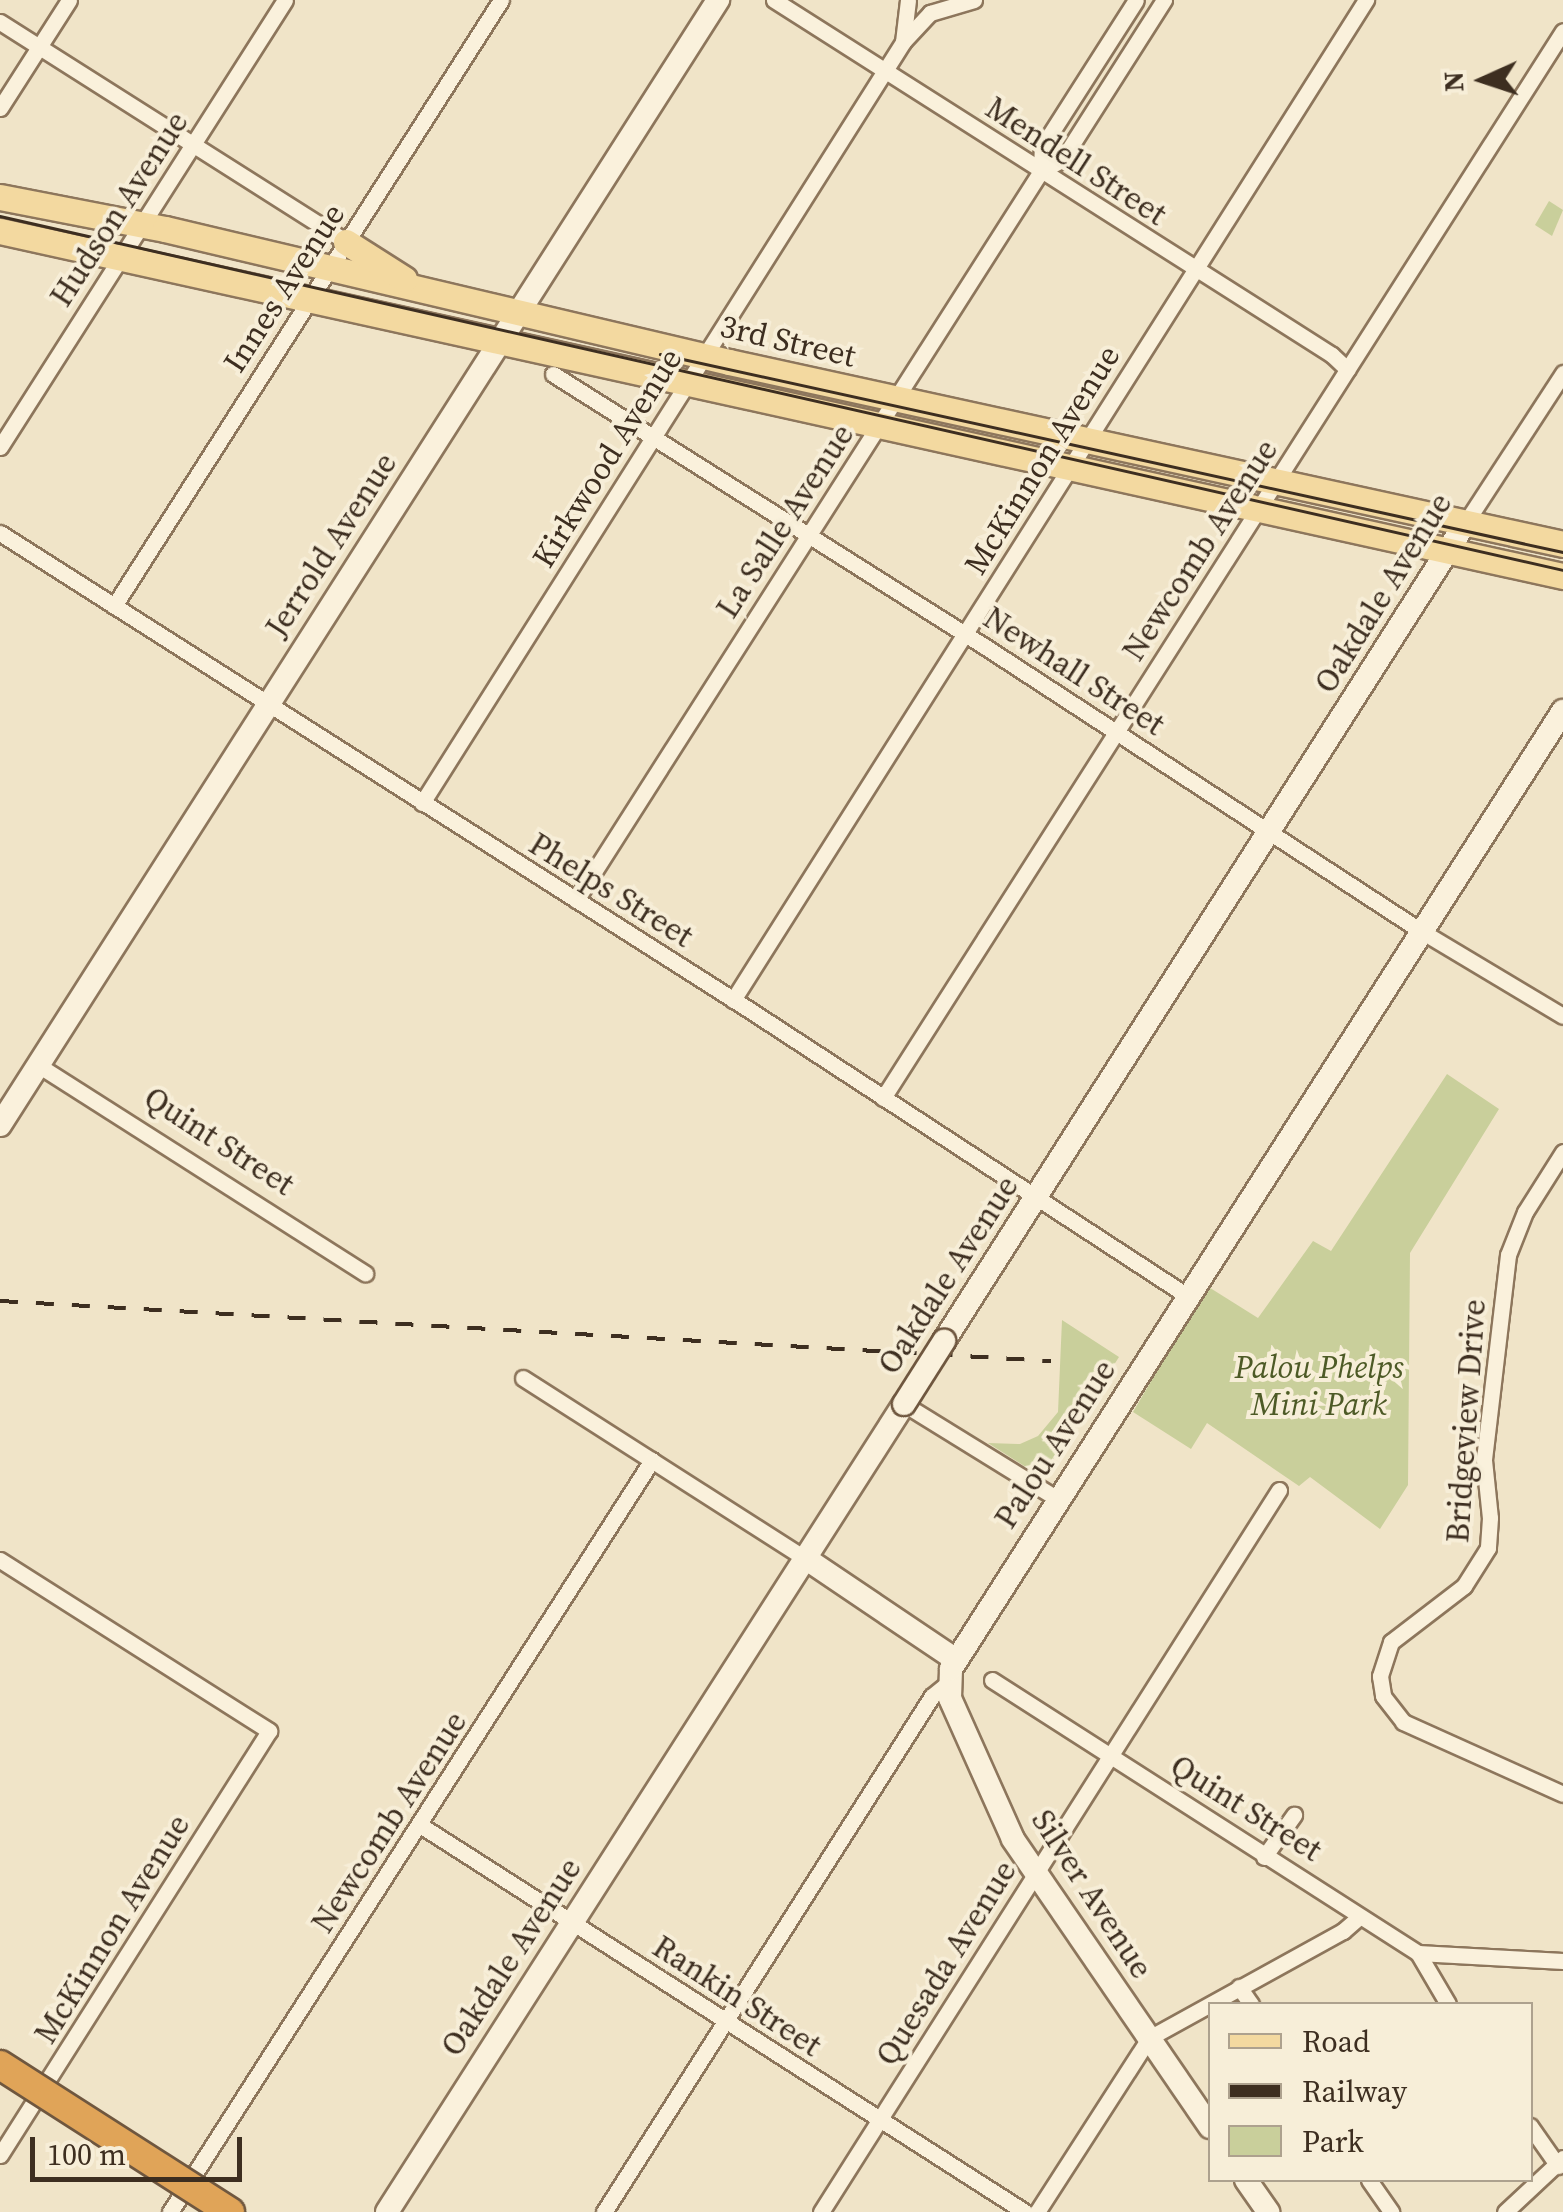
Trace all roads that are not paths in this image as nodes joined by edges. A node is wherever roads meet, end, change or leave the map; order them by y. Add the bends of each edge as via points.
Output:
1 (68, 0) edge
2 (285, 0) edge
3 (501, 0) edge
4 (718, 0) edge
5 (774, 0) edge
6 (908, 0) edge
7 (974, 0) edge
8 (1136, 0) edge
9 (1164, 0) edge
10 (1366, 0) edge
11 (0, 22) edge
12 (1563, 31) edge
13 (902, 42) junction
14 (38, 47) junction
15 (884, 71) junction
16 (0, 108) edge
17 (192, 146) junction
18 (1041, 171) junction
19 (0, 197) edge
20 (142, 224) junction
21 (0, 231) edge
22 (346, 242) junction
23 (120, 259) junction
24 (330, 267) junction
25 (1195, 270) junction
26 (421, 290) junction
27 (310, 299) junction
28 (519, 312) junction
29 (499, 342) junction
30 (526, 347) junction
31 (704, 356) junction
32 (1347, 369) junction
33 (553, 374) joint
34 (1563, 374) edge
35 (688, 382) junction
36 (896, 398) junction
37 (880, 423) junction
38 (652, 438) junction
39 (1086, 442) junction
40 (0, 447) edge
41 (1071, 466) junction
42 (1276, 483) junction
43 (1260, 507) junction
44 (1466, 522) junction
45 (0, 533) edge
46 (808, 535) junction
47 (1563, 544) edge
48 (1449, 549) junction
49 (1563, 576) edge
50 (114, 606) junction
51 (964, 634) junction
52 (268, 704) junction
53 (1563, 711) edge
54 (1116, 732) junction
55 (422, 802) junction
56 (1271, 830) junction
57 (576, 900) junction
58 (1421, 931) junction
59 (733, 1000) junction
60 (1563, 1016) edge
61 (38, 1065) junction
62 (883, 1098) junction
63 (0, 1125) edge
64 (1563, 1152) edge
65 (1036, 1197) junction
66 (364, 1273) dead end
67 (1189, 1297) junction
68 (523, 1378) dead end
69 (904, 1404) junction
70 (652, 1460) junction
71 (1279, 1490) dead end
72 (1058, 1499) junction
73 (804, 1558) junction
74 (0, 1560) edge
75 (955, 1659) junction
76 (992, 1680) dead end
77 (948, 1683) junction
78 (1109, 1757) junction
79 (1563, 1794) edge
80 (1294, 1815) dead end
81 (420, 1826) junction
82 (1264, 1857) junction
83 (1035, 1871) junction
84 (1358, 1918) junction
85 (571, 1922) junction
86 (1418, 1953) junction
87 (1563, 1961) edge
88 (1239, 1987) junction
89 (1213, 2002) edge
90 (1250, 2002) edge
91 (1447, 2002) edge
92 (1208, 2005) edge
93 (726, 2022) junction
94 (1149, 2038) junction
95 (0, 2064) edge
96 (0, 2074) edge
97 (37, 2098) junction
98 (880, 2120) junction
99 (1208, 2124) edge
100 (1533, 2130) edge
101 (0, 2155) edge
102 (1560, 2162) edge
103 (1247, 2182) edge
104 (1370, 2182) edge
105 (184, 2191) junction
106 (170, 2212) edge
107 (216, 2212) edge
108 (230, 2212) edge
109 (387, 2212) edge
110 (604, 2212) edge
111 (821, 2212) edge
112 (1025, 2212) edge
113 (1038, 2212) edge
114 (1268, 2212) edge
115 (1391, 2212) edge
116 (1505, 2212) edge

1 - 14 street
2 - 17 street, Hudson Avenue
3 - 22 street, Innes Avenue
4 - 28 street, Jerrold Avenue
5 - 15 street, Mendell Street
6 - 13 street, Kirkwood Avenue
7 - 13 street, Kirkwood Avenue via 930,13
8 - 18 street, La Salle Avenue via 1042,147
9 - 18 street, La Salle Avenue via 1062,160
10 - 25 street, McKinnon Avenue
11 - 14 street
12 - 32 street, Newcomb Avenue
13 - 15 street, Kirkwood Avenue
14 - 16 street
14 - 17 street
15 - 18 street, Mendell Street
15 - 31 street, Kirkwood Avenue
17 - 20 street, Hudson Avenue
17 - 22 street
18 - 25 street, Mendell Street
18 - 36 street, La Salle Avenue
19 - 20 main road, 3rd Street
20 - 23 street, Hudson Avenue
20 - 24 main road, 3rd Street
21 - 23 main road, 3rd Street
22 - 24 street, Innes Avenue
22 - 26 main road
23 - 27 main road, 3rd Street
23 - 40 street, Hudson Avenue
24 - 26 main road, 3rd Street
24 - 27 street, Innes Avenue
25 - 32 street, Mendell Street
25 - 39 street, McKinnon Avenue
26 - 28 main road, 3rd Street
27 - 29 main road, 3rd Street
27 - 50 street, Innes Avenue
28 - 29 street, Jerrold Avenue
28 - 31 main road, 3rd Street
29 - 30 main road, 3rd Street
29 - 52 street, Jerrold Avenue
30 - 33 main road
30 - 35 main road, 3rd Street
31 - 35 street, Kirkwood Avenue
31 - 36 main road, 3rd Street
32 - 42 street, Newcomb Avenue
33 - 38 street, Newhall Street
34 - 44 street, Oakdale Avenue
35 - 37 main road, 3rd Street
35 - 38 street, Kirkwood Avenue
36 - 37 street, La Salle Avenue
36 - 39 main road, 3rd Street
37 - 41 main road, 3rd Street
37 - 46 street, La Salle Avenue
38 - 46 street, Newhall Street
38 - 55 street, Kirkwood Avenue
39 - 41 street, McKinnon Avenue
39 - 42 main road, 3rd Street
41 - 43 main road, 3rd Street
41 - 51 street, McKinnon Avenue
42 - 43 street, Newcomb Avenue
42 - 44 main road, 3rd Street
43 - 48 main road, 3rd Street
43 - 54 street, Newcomb Avenue
44 - 47 main road, 3rd Street
44 - 48 street, Oakdale Avenue
45 - 50 street, Phelps Street
46 - 51 street, Newhall Street
46 - 57 street, La Salle Avenue
48 - 49 main road, 3rd Street
48 - 56 street, Oakdale Avenue
50 - 52 street, Phelps Street
51 - 54 street, Newhall Street
51 - 59 street, McKinnon Avenue
52 - 55 street, Phelps Street
52 - 61 street, Jerrold Avenue
53 - 58 street, Palou Avenue
54 - 56 street, Newhall Street
54 - 62 street, Newcomb Avenue
55 - 57 street, Phelps Street
56 - 58 street, Newhall Street
56 - 65 street, Oakdale Avenue
57 - 59 street, Phelps Street
58 - 60 street, Newhall Street
58 - 67 street, Palou Avenue
59 - 62 street, Phelps Street
61 - 63 street, Jerrold Avenue
61 - 66 street, Quint Street
62 - 65 street, Phelps Street
64 - 79 street, Bridgeview Drive via 1525,1212 1508,1256 1484,1460 1488,1548 1464,1586 1391,1642 1380,1676 1382,1696 1403,1722
65 - 67 street, Phelps Street
65 - 69 street, Oakdale Avenue, bridge
67 - 72 street, Palou Avenue
68 - 70 street
69 - 72 street
69 - 73 street, Oakdale Avenue
70 - 73 street
70 - 81 street, Newcomb Avenue
71 - 78 street, Quesada Avenue
72 - 75 street, Palou Avenue
73 - 75 street
73 - 85 street, Oakdale Avenue
74 - 97 street, McKinnon Avenue via 269,1730
75 - 77 street, Palou Avenue
76 - 78 street, Quint Street
77 - 83 street, Silver Avenue via 1013,1839
77 - 93 street, Palou Avenue via 932,1696
78 - 82 street, Quint Street
78 - 83 street, Quesada Avenue
80 - 82 street
81 - 85 street, Rankin Street
81 - 105 street, Newcomb Avenue
82 - 84 street, Quint Street
83 - 94 street, Silver Avenue
83 - 98 street, Quesada Avenue
84 - 86 street, Quint Street
84 - 88 street
85 - 93 street, Rankin Street
85 - 109 street, Oakdale Avenue
86 - 87 street
86 - 91 street, Quint Street
88 - 89 street
88 - 90 street
92 - 94 street
93 - 98 street, Rankin Street
93 - 110 street, Palou Avenue
94 - 99 street, Silver Avenue
94 - 113 street
95 - 108 highway, bridge
96 - 97 street
96 - 107 highway
97 - 101 street, McKinnon Avenue
97 - 105 street
98 - 111 street, Quesada Avenue
98 - 112 street, Rankin Street
100 - 102 street
102 - 116 street
103 - 114 street
104 - 115 street
105 - 106 street, Newcomb Avenue
105 - 107 street

